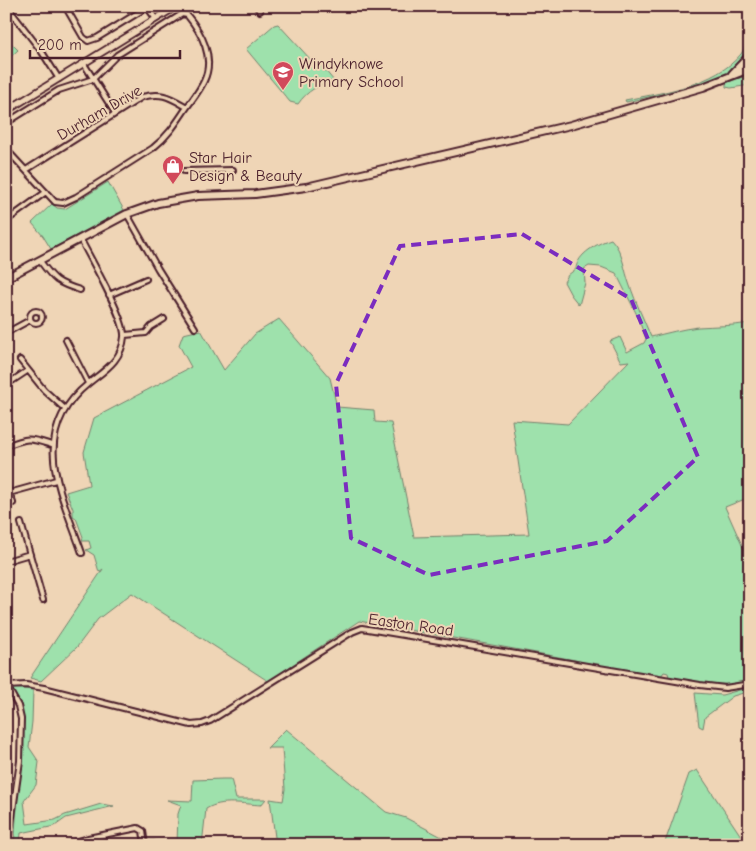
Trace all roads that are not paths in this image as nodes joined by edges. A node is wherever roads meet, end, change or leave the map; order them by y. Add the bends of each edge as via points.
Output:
1 (65, 6) edge
2 (177, 6) edge
3 (256, 6) edge
4 (148, 7) edge
5 (9, 9) dead end
6 (260, 11) dead end
7 (156, 20) junction
8 (750, 55) edge
9 (84, 64) junction
10 (750, 71) edge
11 (730, 76) junction
12 (59, 79) junction
13 (93, 79) junction
14 (186, 107) junction
15 (6, 111) edge
16 (115, 113) junction
17 (6, 123) edge
18 (6, 149) edge
19 (26, 170) junction
20 (233, 170) dead end
21 (184, 171) dead end
22 (46, 192) junction
23 (127, 214) junction
24 (6, 221) edge
25 (80, 240) junction
26 (40, 261) junction
27 (6, 278) edge
28 (146, 279) dead end
29 (80, 290) dead end
30 (109, 295) junction
31 (164, 319) dead end
32 (30, 320) dead end
33 (195, 328) dead end
34 (6, 333) edge
35 (125, 335) junction
36 (66, 340) dead end
37 (20, 360) dead end
38 (27, 371) junction
39 (88, 384) junction
40 (6, 385) edge
41 (65, 409) junction
42 (52, 445) junction
43 (6, 446) edge
44 (56, 480) junction
45 (6, 484) edge
46 (9, 493) junction
47 (12, 503) dead end
48 (21, 523) dead end
49 (82, 553) dead end
50 (30, 554) junction
51 (6, 561) edge
52 (43, 600) dead end
53 (6, 673) edge
54 (750, 684) edge
55 (7, 686) edge
56 (102, 836) junction
57 (153, 844) edge
58 (8, 845) edge
59 (66, 845) edge
60 (102, 845) edge

1 - 4 street via 88,41
2 - 7 main road
3 - 6 street
4 - 7 street
5 - 12 street
7 - 9 main road
8 - 11 main road
9 - 12 main road
9 - 13 street
10 - 11 main road
11 - 23 main road via 703,87 571,125 306,187 176,199
12 - 15 main road
13 - 14 street via 117,55 182,14 187,15 199,31 208,55 204,82
13 - 16 street
13 - 17 street via 58,90
14 - 16 street, Durham Drive via 155,94 142,97
14 - 22 street via 164,139 153,148 76,197 63,203 55,202
16 - 19 street, Durham Drive
18 - 19 street
19 - 22 street
20 - 21 street
22 - 24 street
23 - 25 main road
23 - 33 street
25 - 26 main road
25 - 30 street
26 - 27 main road
26 - 29 street via 61,284
28 - 30 street
30 - 35 street
31 - 35 street via 146,334
32 - 34 street
35 - 39 street via 121,353 108,369
36 - 39 street
37 - 38 street
38 - 40 street
38 - 41 street
39 - 41 street
41 - 42 street
42 - 43 street via 22,439
42 - 44 street
44 - 46 street
44 - 49 street
45 - 46 street
46 - 47 street
48 - 50 street
50 - 51 street
50 - 52 street
53 - 55 street
54 - 55 street, Easton Road via 724,688 700,685 362,628 202,724 168,720 44,688
55 - 58 street via 21,718 20,761
56 - 57 street via 138,828 143,831 145,845
56 - 59 street
56 - 60 street

